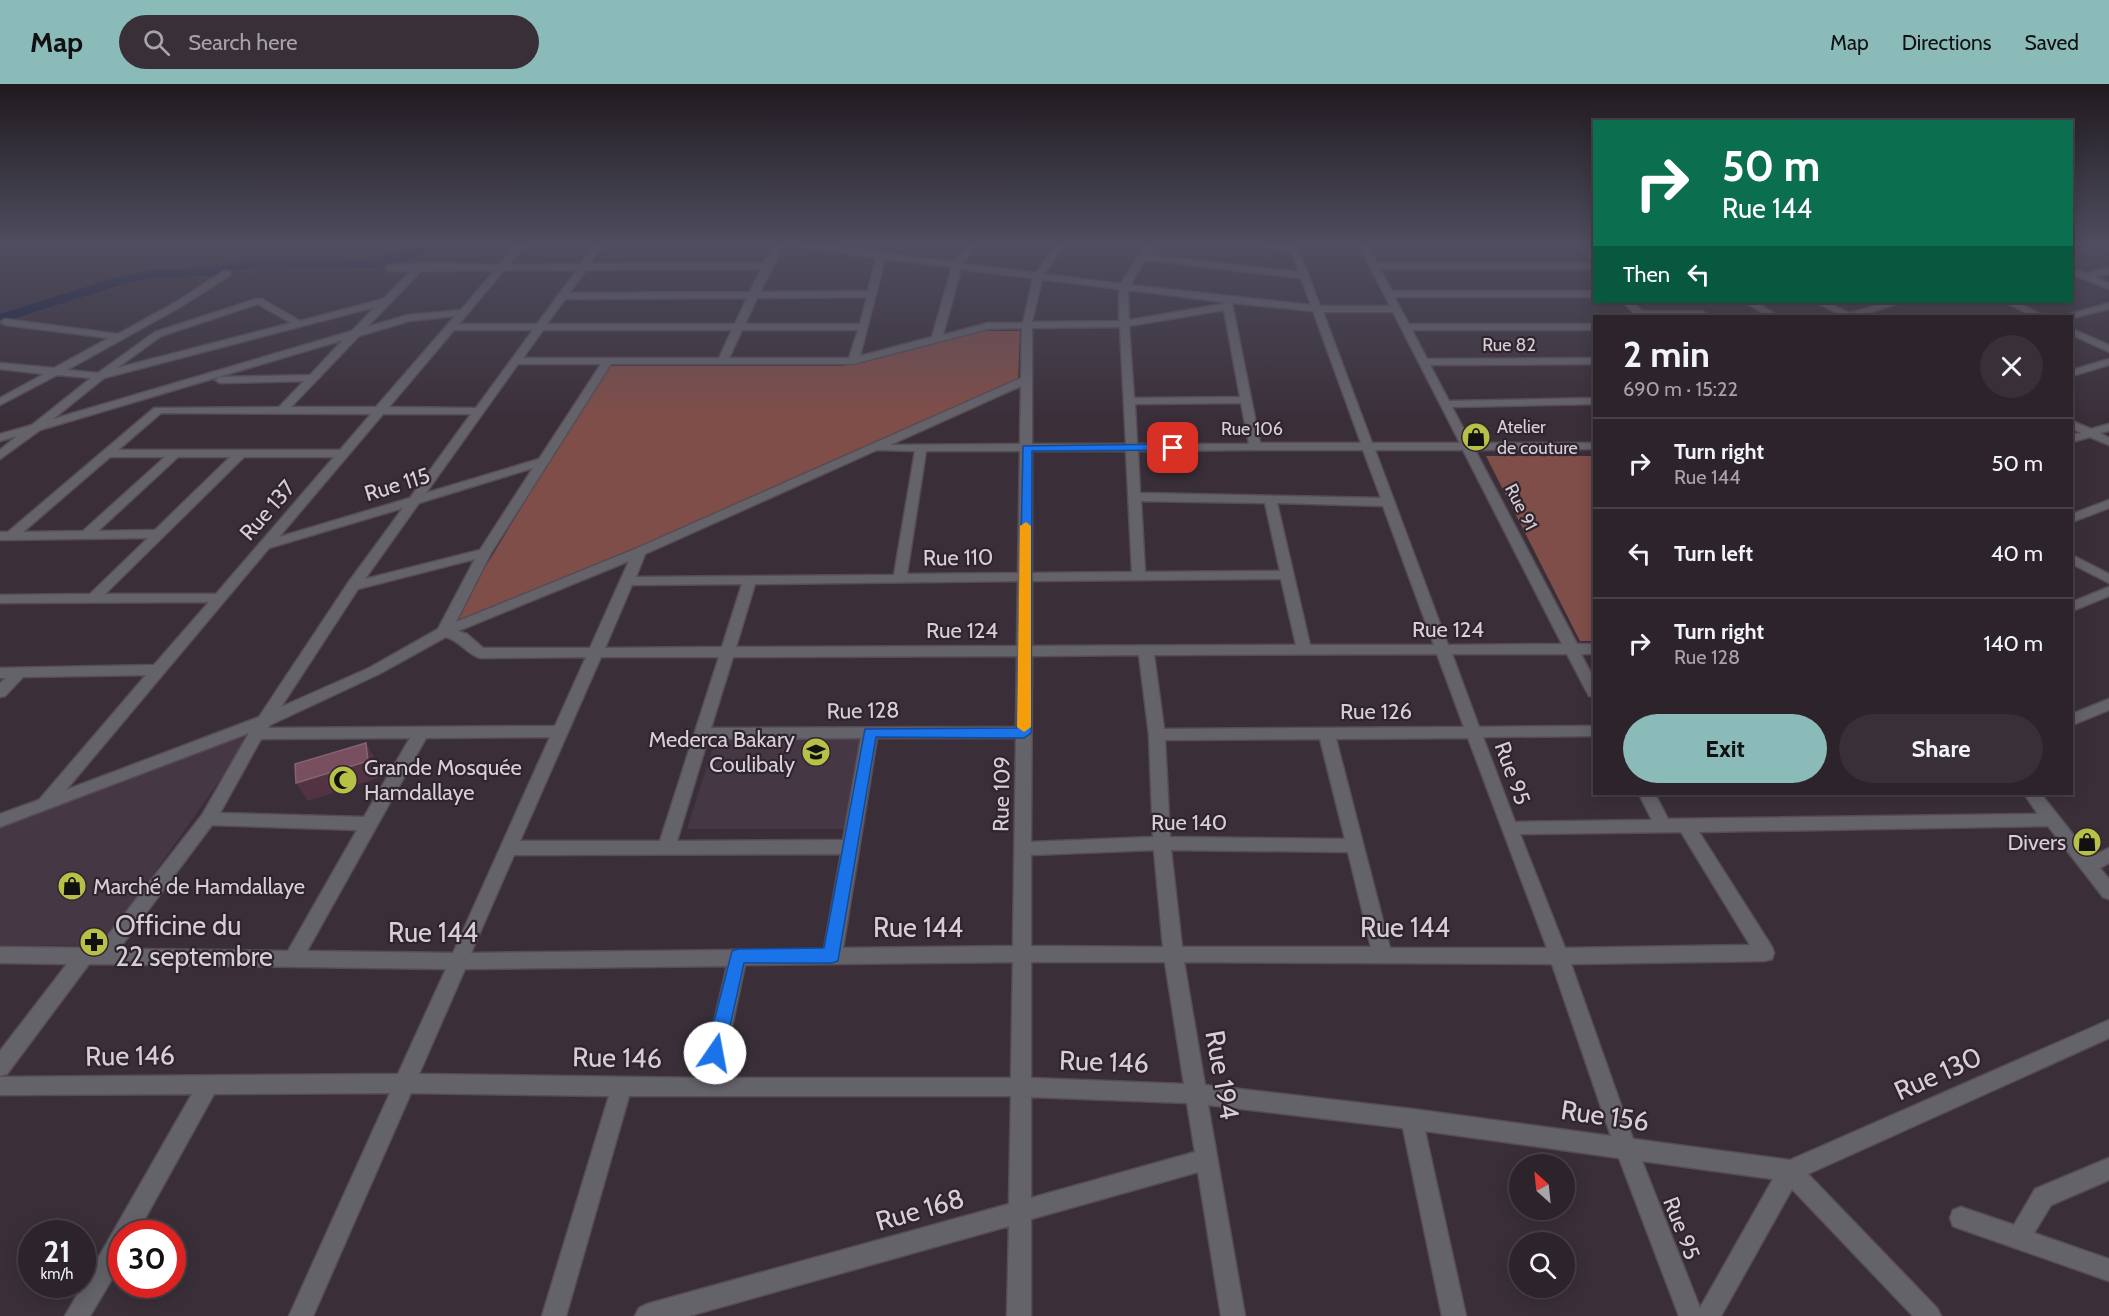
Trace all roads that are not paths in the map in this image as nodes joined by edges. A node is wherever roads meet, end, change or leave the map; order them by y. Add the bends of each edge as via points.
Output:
1 (181, 302) edge
2 (254, 302) edge
3 (262, 302) edge
4 (381, 302) edge
5 (385, 302) edge
6 (473, 302) edge
7 (557, 302) edge
8 (749, 302) edge
9 (870, 302) edge
10 (947, 302) edge
11 (1032, 302) edge
12 (1124, 302) edge
13 (1225, 302) edge
14 (1316, 302) edge
15 (1393, 302) edge
16 (1228, 303) junction
17 (1629, 303) edge
18 (1751, 303) edge
19 (1822, 303) edge
20 (1895, 303) edge
21 (2011, 303) edge
22 (2109, 306) edge
23 (1318, 309) junction
24 (1396, 309) junction
25 (465, 312) junction
26 (1702, 314) dead end
27 (1640, 315) edge
28 (1772, 315) edge
29 (1848, 315) edge
30 (1853, 315) edge
31 (2038, 315) edge
32 (2072, 315) edge
33 (4, 322) dead end
34 (299, 324) junction
35 (1125, 324) junction
36 (1027, 325) junction
37 (452, 327) junction
38 (540, 327) junction
39 (738, 327) junction
40 (864, 327) junction
41 (1406, 327) junction
42 (1593, 327) edge
43 (2073, 332) edge
44 (353, 334) junction
45 (119, 337) junction
46 (937, 339) junction
47 (148, 341) junction
48 (2109, 349) edge
49 (516, 361) junction
50 (853, 361) junction
51 (607, 362) junction
52 (722, 362) junction
53 (1424, 362) junction
54 (1593, 362) edge
55 (2109, 362) edge
56 (0, 366) edge
57 (54, 371) junction
58 (2073, 373) edge
59 (100, 376) junction
60 (311, 378) junction
61 (1027, 379) junction
62 (199, 381) junction
63 (184, 385) junction
64 (1246, 400) junction
65 (1129, 401) junction
66 (1593, 401) edge
67 (0, 402) edge
68 (1445, 404) junction
69 (158, 410) junction
70 (281, 411) junction
71 (381, 411) junction
72 (480, 411) junction
73 (2073, 424) edge
74 (38, 426) junction
75 (2109, 427) edge
76 (2090, 433) junction
77 (0, 438) edge
78 (2073, 439) edge
79 (2109, 442) edge
80 (1593, 446) edge
81 (1255, 447) junction
82 (1368, 447) junction
83 (1468, 447) junction
84 (874, 448) junction
85 (921, 448) junction
86 (1026, 448) junction
87 (1132, 448) junction
88 (176, 453) junction
89 (241, 453) junction
90 (345, 453) junction
91 (107, 454) junction
92 (0, 456) edge
93 (542, 462) junction
94 (1135, 497) junction
95 (416, 500) junction
96 (1270, 500) junction
97 (1388, 502) junction
98 (2109, 504) edge
99 (2073, 518) edge
100 (157, 534) junction
101 (86, 535) junction
102 (5, 536) edge
103 (264, 546) junction
104 (640, 552) junction
105 (485, 553) junction
106 (2073, 560) edge
107 (1288, 574) junction
108 (1139, 576) junction
109 (1025, 577) junction
110 (900, 578) junction
111 (2109, 579) edge
112 (750, 580) junction
113 (628, 581) junction
114 (353, 586) junction
115 (2109, 591) edge
116 (220, 598) junction
117 (0, 599) edge
118 (93, 599) junction
119 (2073, 607) edge
120 (444, 632) junction
121 (1572, 649) junction
122 (1593, 649) edge
123 (1304, 650) junction
124 (1443, 650) junction
125 (1025, 651) junction
126 (1146, 651) junction
127 (596, 652) junction
128 (728, 652) junction
129 (158, 670) junction
130 (0, 673) edge
131 (19, 673) junction
132 (1593, 690) edge
133 (0, 692) edge
134 (2109, 704) edge
135 (267, 720) junction
136 (2073, 720) edge
137 (562, 730) junction
138 (1593, 731) edge
139 (421, 732) junction
140 (870, 732) junction
141 (1024, 733) junction
142 (256, 734) junction
143 (702, 734) junction
144 (1327, 734) junction
145 (1474, 734) junction
146 (1157, 735) junction
147 (1648, 795) edge
148 (2033, 795) edge
149 (45, 803) junction
150 (208, 819) junction
151 (2053, 820) junction
152 (0, 822) edge
153 (369, 824) junction
154 (1664, 825) junction
155 (1686, 825) junction
156 (1509, 828) junction
157 (1162, 843) junction
158 (1355, 846) junction
159 (850, 847) junction
160 (509, 848) junction
161 (666, 848) junction
162 (1023, 849) junction
163 (2109, 855) edge
164 (2089, 866) junction
165 (2109, 892) edge
166 (1022, 954) junction
167 (1173, 954) junction
168 (1382, 954) junction
169 (0, 955) edge
170 (94, 956) junction
171 (738, 956) junction
172 (832, 956) junction
173 (1559, 956) junction
174 (294, 958) junction
175 (459, 961) junction
176 (2109, 1029) edge
177 (0, 1067) edge
178 (404, 1083) junction
179 (209, 1084) junction
180 (0, 1086) edge
181 (622, 1087) junction
182 (709, 1087) junction
183 (1021, 1087) junction
184 (1197, 1094) junction
185 (1412, 1119) junction
186 (1626, 1148) junction
187 (1208, 1159) junction
188 (2109, 1169) edge
189 (1790, 1171) junction
190 (1019, 1212) junction
191 (1961, 1218) dead end
192 (132, 1220) edge
193 (2018, 1239) junction
194 (108, 1264) edge
195 (2109, 1270) edge
196 (77, 1316) edge
197 (301, 1316) edge
198 (554, 1316) edge
199 (647, 1316) edge
200 (1019, 1316) edge
201 (1233, 1316) edge
202 (1454, 1316) edge
203 (1691, 1316) edge
204 (1708, 1316) edge
205 (1929, 1316) edge

1 - 45 street
2 - 47 street via 158,334
3 - 34 street
4 - 34 street
5 - 44 street
6 - 25 street, Rue 137
7 - 38 street
8 - 39 street
9 - 40 street
10 - 46 street
11 - 36 street, Rue 109
12 - 35 street
13 - 16 street
14 - 23 street, Rue 95
15 - 24 street, Rue 91
16 - 23 street
16 - 35 street
16 - 64 street
17 - 27 street
18 - 28 street
19 - 29 street
20 - 30 street
21 - 31 street
22 - 32 street
23 - 24 street
23 - 82 street, Rue 95
24 - 41 street, Rue 91
25 - 37 street, Rue 137
25 - 44 street via 408,318
26 - 27 street
33 - 45 street
34 - 59 street
35 - 36 street
35 - 65 street
36 - 46 street via 988,326
36 - 61 street, Rue 109
37 - 38 street
37 - 71 street, Rue 137
38 - 39 street
38 - 49 street
39 - 40 street
39 - 52 street
40 - 50 street
41 - 42 street
41 - 53 street, Rue 91
43 - 48 street
44 - 60 street
44 - 62 street
45 - 47 street
45 - 57 street
46 - 50 street
47 - 59 street
49 - 51 street
49 - 72 street
50 - 52 street
51 - 52 street
51 - 93 street
53 - 54 street, Rue 82
53 - 68 street, Rue 91
55 - 58 street
56 - 57 street
57 - 59 street
57 - 67 street
59 - 74 street
60 - 62 street
60 - 70 street
61 - 84 street
61 - 86 street, Rue 109
62 - 63 street
63 - 69 street
63 - 74 street
64 - 65 street
64 - 81 street
65 - 87 street
66 - 68 street
68 - 83 street, Rue 91
69 - 70 street
69 - 91 street
70 - 71 street
71 - 72 street
71 - 90 street, Rue 137
72 - 95 street
73 - 76 street
74 - 77 street
74 - 92 street
75 - 76 street
76 - 78 street
76 - 79 street
80 - 83 street, Rue 106
81 - 82 street, Rue 106
81 - 87 street, Rue 106
82 - 83 street, Rue 106
82 - 97 street, Rue 95
83 - 121 street, Rue 91
84 - 85 street, Rue 106
84 - 104 street
85 - 86 street, Rue 106
85 - 110 street
86 - 87 street, Rue 106
86 - 109 street, Rue 109
87 - 94 street
88 - 89 street
88 - 91 street
88 - 101 street
89 - 90 street
89 - 100 street
90 - 103 street, Rue 137
91 - 102 street
93 - 95 street, Rue 115
93 - 105 street
94 - 96 street
94 - 108 street
95 - 103 street, Rue 115
95 - 114 street
96 - 97 street
96 - 107 street
97 - 124 street, Rue 95
98 - 99 street
100 - 101 street
100 - 118 street
101 - 102 street
103 - 116 street, Rue 137
104 - 113 street
104 - 120 street
105 - 114 street
105 - 120 street
106 - 111 street
107 - 108 street, Rue 110
107 - 123 street
108 - 109 street, Rue 110
109 - 110 street, Rue 110
109 - 125 street, Rue 109
110 - 112 street, Rue 110
112 - 113 street, Rue 110
112 - 128 street
113 - 127 street
114 - 135 street
115 - 119 street
116 - 118 street
116 - 129 street, Rue 137
117 - 118 street
120 - 127 street, Rue 124 via 462,637 480,653
120 - 135 street via 374,671
121 - 122 street, Rue 124
121 - 124 street, Rue 124
121 - 132 street, Rue 91
123 - 124 street, Rue 124
123 - 126 street, Rue 124
124 - 145 street, Rue 95
125 - 126 street, Rue 124
125 - 128 street, Rue 124
125 - 141 street, Rue 109
126 - 146 street, Rue 194
127 - 128 street, Rue 124
127 - 137 street
128 - 143 street
129 - 131 street
129 - 149 street, Rue 137
130 - 131 street
131 - 133 street
134 - 136 street
135 - 142 street
135 - 149 street
137 - 139 street
137 - 160 street
138 - 145 street, Rue 126
139 - 142 street
139 - 153 street
140 - 141 street, Rue 128
140 - 143 street, Rue 128
140 - 159 street
141 - 162 street, Rue 109
142 - 150 street
143 - 161 street
144 - 145 street, Rue 126
144 - 146 street, Rue 126
144 - 158 street
145 - 156 street, Rue 95
146 - 157 street, Rue 194
147 - 154 street
148 - 151 street
149 - 152 street
150 - 153 street
150 - 170 street
151 - 155 street
151 - 164 street
153 - 174 street
154 - 155 street
154 - 156 street
155 - 173 street, Rue 144 via 1765,953
156 - 173 street, Rue 95
157 - 158 street, Rue 140
157 - 162 street, Rue 140
157 - 167 street, Rue 194
158 - 168 street
159 - 161 street
159 - 172 street
160 - 161 street
160 - 175 street
162 - 166 street, Rue 109
163 - 164 street
164 - 165 street
166 - 167 street, Rue 144
166 - 172 street, Rue 144
166 - 183 street, Rue 109
167 - 168 street, Rue 144
167 - 184 street, Rue 194
168 - 173 street, Rue 144
169 - 170 street, Rue 144
170 - 174 street, Rue 144
170 - 177 street
171 - 172 street, Rue 144
171 - 175 street, Rue 144
171 - 182 street
173 - 186 street, Rue 95
174 - 175 street, Rue 144
175 - 178 street
176 - 189 street, Rue 130
178 - 179 street, Rue 146
178 - 181 street, Rue 146
178 - 197 street
179 - 180 street, Rue 146
179 - 192 street
181 - 182 street, Rue 146
181 - 198 street
182 - 183 street, Rue 146
183 - 184 street, Rue 146
183 - 190 street, Rue 109
184 - 185 street, Rue 146
184 - 187 street, Rue 194
185 - 186 street, Rue 156
185 - 202 street
186 - 189 street, Rue 156
186 - 203 street, Rue 95
187 - 190 street, Rue 168
187 - 201 street, Rue 194
188 - 193 street via 2043,1197
189 - 204 street
189 - 205 street
190 - 199 street, Rue 168
190 - 200 street, Rue 109
191 - 193 street
193 - 195 street
194 - 196 street

